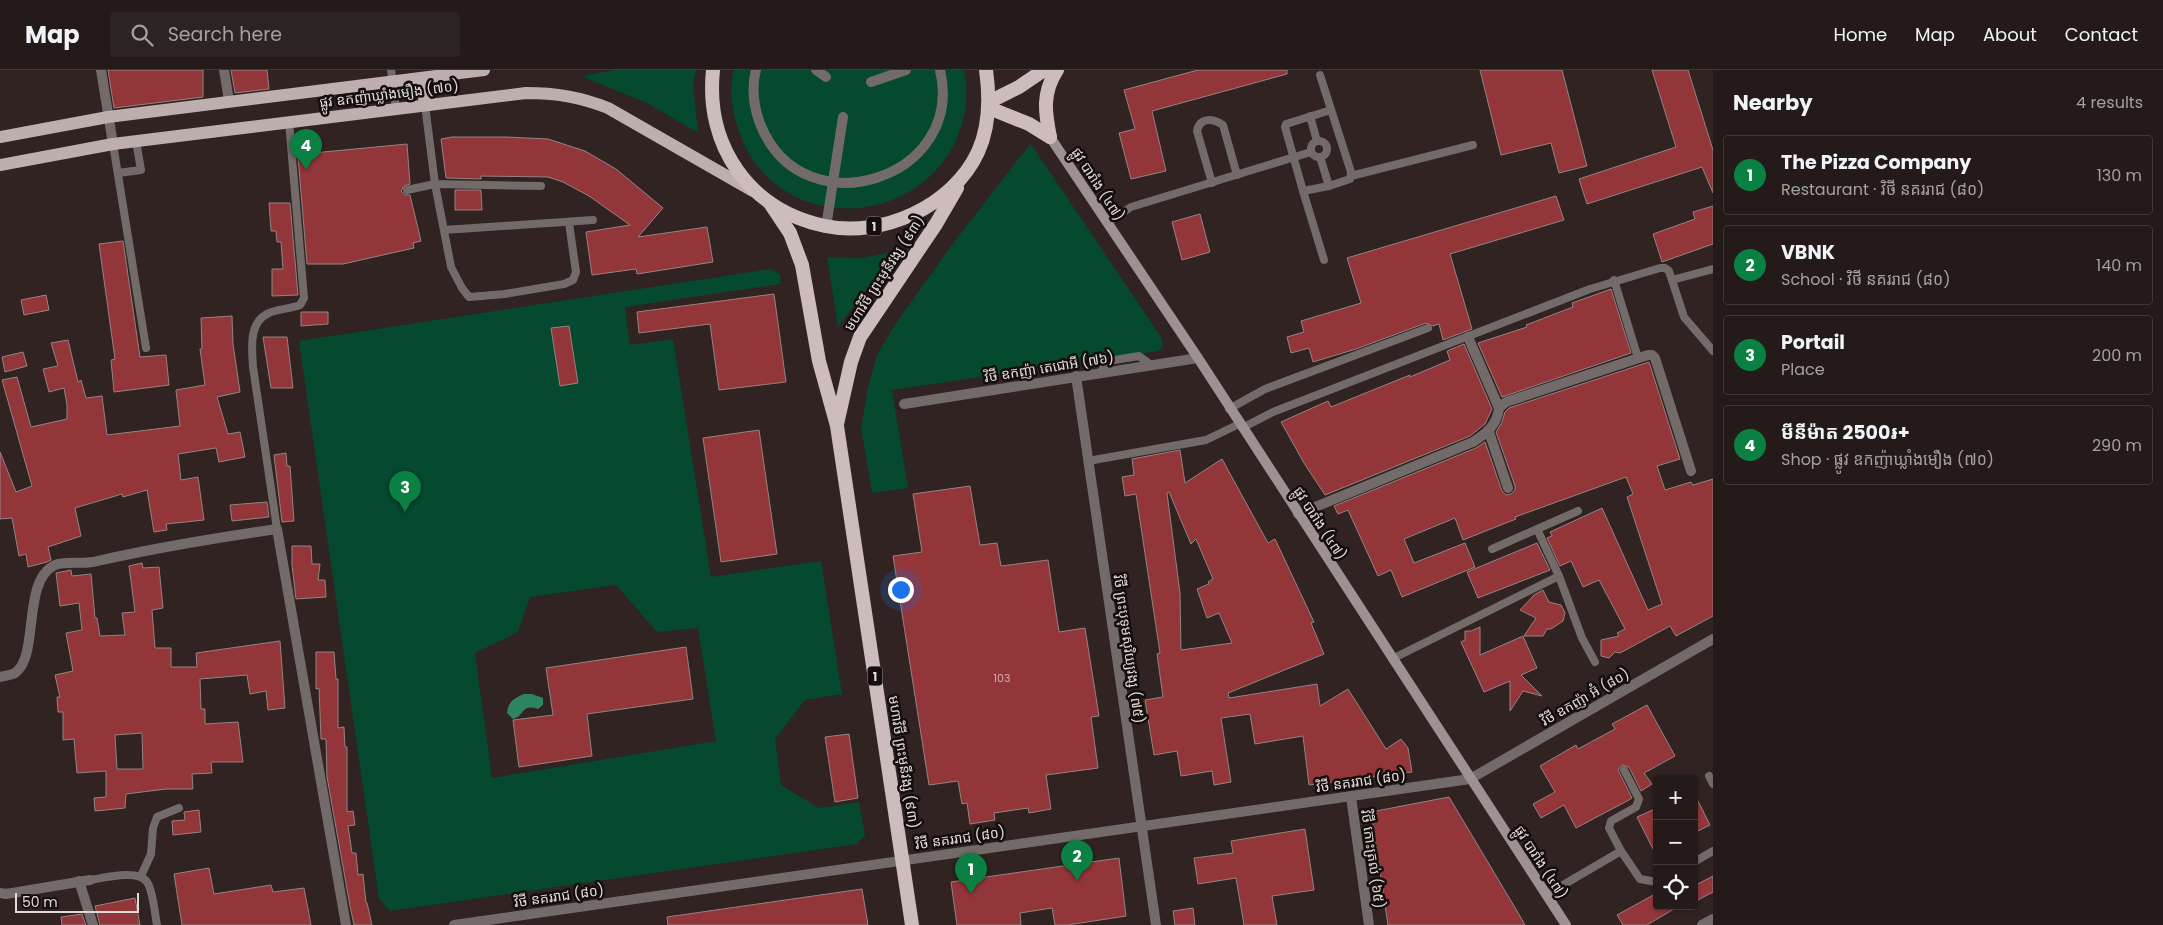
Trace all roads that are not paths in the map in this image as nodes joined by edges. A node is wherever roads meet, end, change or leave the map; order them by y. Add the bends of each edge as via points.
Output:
1 (101, 70) edge
2 (224, 70) edge
3 (484, 70) edge
4 (713, 70) edge
5 (756, 70) edge
6 (816, 70) edge
7 (906, 70) edge
8 (940, 70) edge
9 (986, 70) edge
10 (1044, 70) edge
11 (1057, 70) edge
12 (1320, 75) dead end
13 (392, 76) edge
14 (826, 76) dead end
15 (421, 78) junction
16 (871, 82) dead end
17 (229, 101) junction
18 (425, 105) junction
19 (989, 105) junction
20 (396, 109) junction
21 (1331, 110) junction
22 (1310, 116) junction
23 (843, 117) dead end
24 (108, 118) junction
25 (289, 122) junction
26 (0, 137) edge
27 (1050, 137) junction
28 (136, 140) junction
29 (1318, 140) junction
30 (1341, 142) junction
31 (113, 144) junction
32 (1473, 145) dead end
33 (1327, 147) junction
34 (1312, 152) junction
35 (1320, 157) junction
36 (1293, 159) junction
37 (0, 165) edge
38 (966, 172) junction
39 (118, 173) junction
40 (1237, 175) junction
41 (1351, 176) junction
42 (833, 183) junction
43 (1212, 183) junction
44 (436, 184) junction
45 (541, 186) dead end
46 (1329, 186) junction
47 (407, 190) dead end
48 (1303, 191) junction
49 (765, 199) junction
50 (593, 220) dead end
51 (569, 223) junction
52 (1107, 223) junction
53 (826, 227) junction
54 (444, 230) junction
55 (1324, 260) dead end
56 (1713, 269) edge
57 (1614, 280) junction
58 (1672, 280) junction
59 (1428, 328) dead end
60 (1468, 336) junction
61 (146, 348) dead end
62 (1713, 351) edge
63 (1198, 358) junction
64 (1638, 358) junction
65 (1076, 376) junction
66 (904, 404) dead end
67 (1499, 408) junction
68 (1229, 409) junction
69 (837, 426) junction
70 (1240, 426) junction
71 (1489, 432) junction
72 (1088, 461) junction
73 (1691, 472) dead end
74 (1508, 488) dead end
75 (1578, 511) dead end
76 (1298, 514) junction
77 (277, 529) junction
78 (1537, 530) junction
79 (1492, 549) dead end
80 (1559, 576) junction
81 (1711, 644) edge
82 (1392, 659) junction
83 (1595, 662) dead end
84 (0, 677) edge
85 (1624, 770) dead end
86 (1470, 779) junction
87 (1350, 797) junction
88 (179, 808) dead end
89 (1141, 826) junction
90 (1621, 851) junction
91 (1713, 851) edge
92 (903, 860) junction
93 (1698, 860) edge
94 (141, 876) junction
95 (85, 880) junction
96 (1653, 881) edge
97 (0, 893) edge
98 (1546, 895) junction
99 (1713, 919) edge
100 (475, 923) edge
101 (93, 925) edge
102 (157, 925) edge
103 (346, 925) edge
104 (454, 925) edge
105 (912, 925) edge
106 (1156, 925) edge
107 (1369, 925) edge
108 (1566, 925) edge
109 (1702, 925) edge

1 - 24 street
2 - 17 street
3 - 15 main road, ផ្លូវ ឧកញ៉ាឃ្លាំងមឿង (៧០)
4 - 49 highway, 1 via 712,101 717,132 739,173
5 - 42 street via 754,96 757,116 765,135 792,166
6 - 14 street
7 - 16 street
8 - 42 street via 942,97 938,117 920,151 905,165 870,182
9 - 19 highway, 1
10 - 19 highway
11 - 27 highway via 1045,97
12 - 21 lane
13 - 15 main road, ផ្លូវ ឧកញ៉ាឃ្លាំងមឿង (៧០)
13 - 17 main road, ផ្លូវ ឧកញ៉ាឃ្លាំងមឿង (៧០)
13 - 20 lane
15 - 18 main road
17 - 24 main road, ផ្លូវ ឧកញ៉ាឃ្លាំងមឿង (៧០)
18 - 20 main road, ផ្លូវ ឧកញ៉ាឃ្លាំងមឿង (៧០)
18 - 44 lane
18 - 49 main road, ផ្លូវ ឧកញ៉ាឃ្លាំងមឿង (៧០) via 526,93 556,93 584,98 608,108
19 - 27 highway
19 - 38 highway, 1 via 978,152
20 - 25 main road, ផ្លូវ ឧកញ៉ាឃ្លាំងមឿង (៧០)
21 - 22 lane
21 - 30 lane
22 - 29 lane
22 - 36 lane via 1286,124
23 - 42 street
24 - 26 main road, ផ្លូវ ឧកញ៉ាឃ្លាំងមឿង (៧០)
24 - 31 street
25 - 28 main road, ផ្លូវ ឧកញ៉ាឃ្លាំងមឿង (៧០)
25 - 77 lane via 304,298 300,305 269,312 259,320 254,327 252,345
27 - 52 main road, ផ្លូវ បារាំង (៤៧)
28 - 31 main road, ផ្លូវ ឧកញ៉ាឃ្លាំងមឿង (៧០)
28 - 39 lane via 141,170
29 - 33 lane
29 - 34 lane via 1312,144
30 - 33 lane
30 - 41 lane
31 - 37 main road, ផ្លូវ ឧកញ៉ាឃ្លាំងមឿង (៧០)
31 - 39 lane
32 - 41 lane
33 - 35 lane via 1326,153
34 - 35 lane
34 - 36 lane
35 - 46 lane
36 - 40 lane
36 - 48 lane
38 - 53 highway, 1 via 948,191 903,219 877,226
38 - 69 highway, មហាវិថី ព្រះមុនីវង្ស (៩៣) / 1 via 936,224 860,336
39 - 61 lane
40 - 43 lane
40 - 43 lane via 1223,125 1214,119 1204,120 1197,131
41 - 46 lane
42 - 53 street
43 - 52 lane via 1131,207
44 - 45 lane
44 - 47 lane
44 - 54 lane
46 - 48 lane
48 - 55 lane
49 - 53 highway, 1 via 787,213
49 - 69 highway, មហាវិថី ព្រះមុនីវង្ស (៩៣) / 1 via 790,233 802,265 819,361
50 - 51 lane
51 - 54 lane
51 - 54 lane via 576,272 572,280 477,298 469,297 451,267
52 - 63 main road, ផ្លូវ បារាំង (៤៧)
56 - 58 lane
57 - 58 lane via 1660,268 1669,271
57 - 60 lane
57 - 64 lane
58 - 62 lane via 1684,317
59 - 68 lane via 1265,389
60 - 67 street
60 - 70 lane
63 - 65 street, វិថី ឧកញ៉ា តេជោអី (៧៦)
63 - 68 main road, ផ្លូវ បារាំង (៤៧)
64 - 67 street via 1550,386 1506,402
64 - 73 street via 1654,356
65 - 66 street, វិថី ឧកញ៉ា តេជោអី (៧៦)
65 - 72 street, វិថី ព្រះបុទុមសុរិយ្យវង្ស (៧៥)
67 - 71 street
68 - 70 main road, ផ្លូវ បារាំង (៤៧)
69 - 92 highway, មហាវិថី ព្រះមុនីវង្ស (៩៣) / 1
70 - 72 lane via 1206,440
70 - 76 main road, ផ្លូវ បារាំង (៤៧)
71 - 74 street
71 - 76 street via 1473,442
72 - 89 street, វិថី ព្រះបុទុមសុរិយ្យវង្ស (៧៥)
75 - 78 lane
76 - 82 main road, ផ្លូវ បារាំង (៤៧)
77 - 84 street via 167,546 90,563 55,565 43,576 37,591 24,662 14,673
77 - 103 street
78 - 79 lane
78 - 80 lane
80 - 82 lane
80 - 83 lane via 1582,638
81 - 86 street, វិថី ឧកញ៉ា អ៊ំ (៨០)
82 - 86 main road, ផ្លូវ បារាំង (៤៧)
85 - 90 lane via 1639,799 1636,807 1609,824
86 - 87 street, វិថី នគររាជ (៨០)
86 - 98 main road, ផ្លូវ បារាំង (៤៧)
87 - 89 street, វិថី នគររាជ (៨០)
87 - 107 street, វិថី កោះត្រល់ (៦៥)
88 - 94 lane via 157,818 151,854
89 - 92 street, វិថី នគររាជ (៨០)
89 - 106 street, វិថី ព្រះបុទុមសុរិយ្យវង្ស (៧៥)
90 - 96 lane via 1640,879
90 - 98 lane
91 - 93 lane
92 - 100 street, វិថី នគររាជ (៨០)
92 - 105 highway, មហាវិថី ព្រះមុនីវង្ស (៩៣) / 1
94 - 95 lane
94 - 102 lane via 148,883
95 - 97 street
95 - 101 street
98 - 108 main road, ផ្លូវ បារាំង (៤៧)
99 - 109 street
100 - 104 street, វិថី នគររាជ (៨០)

